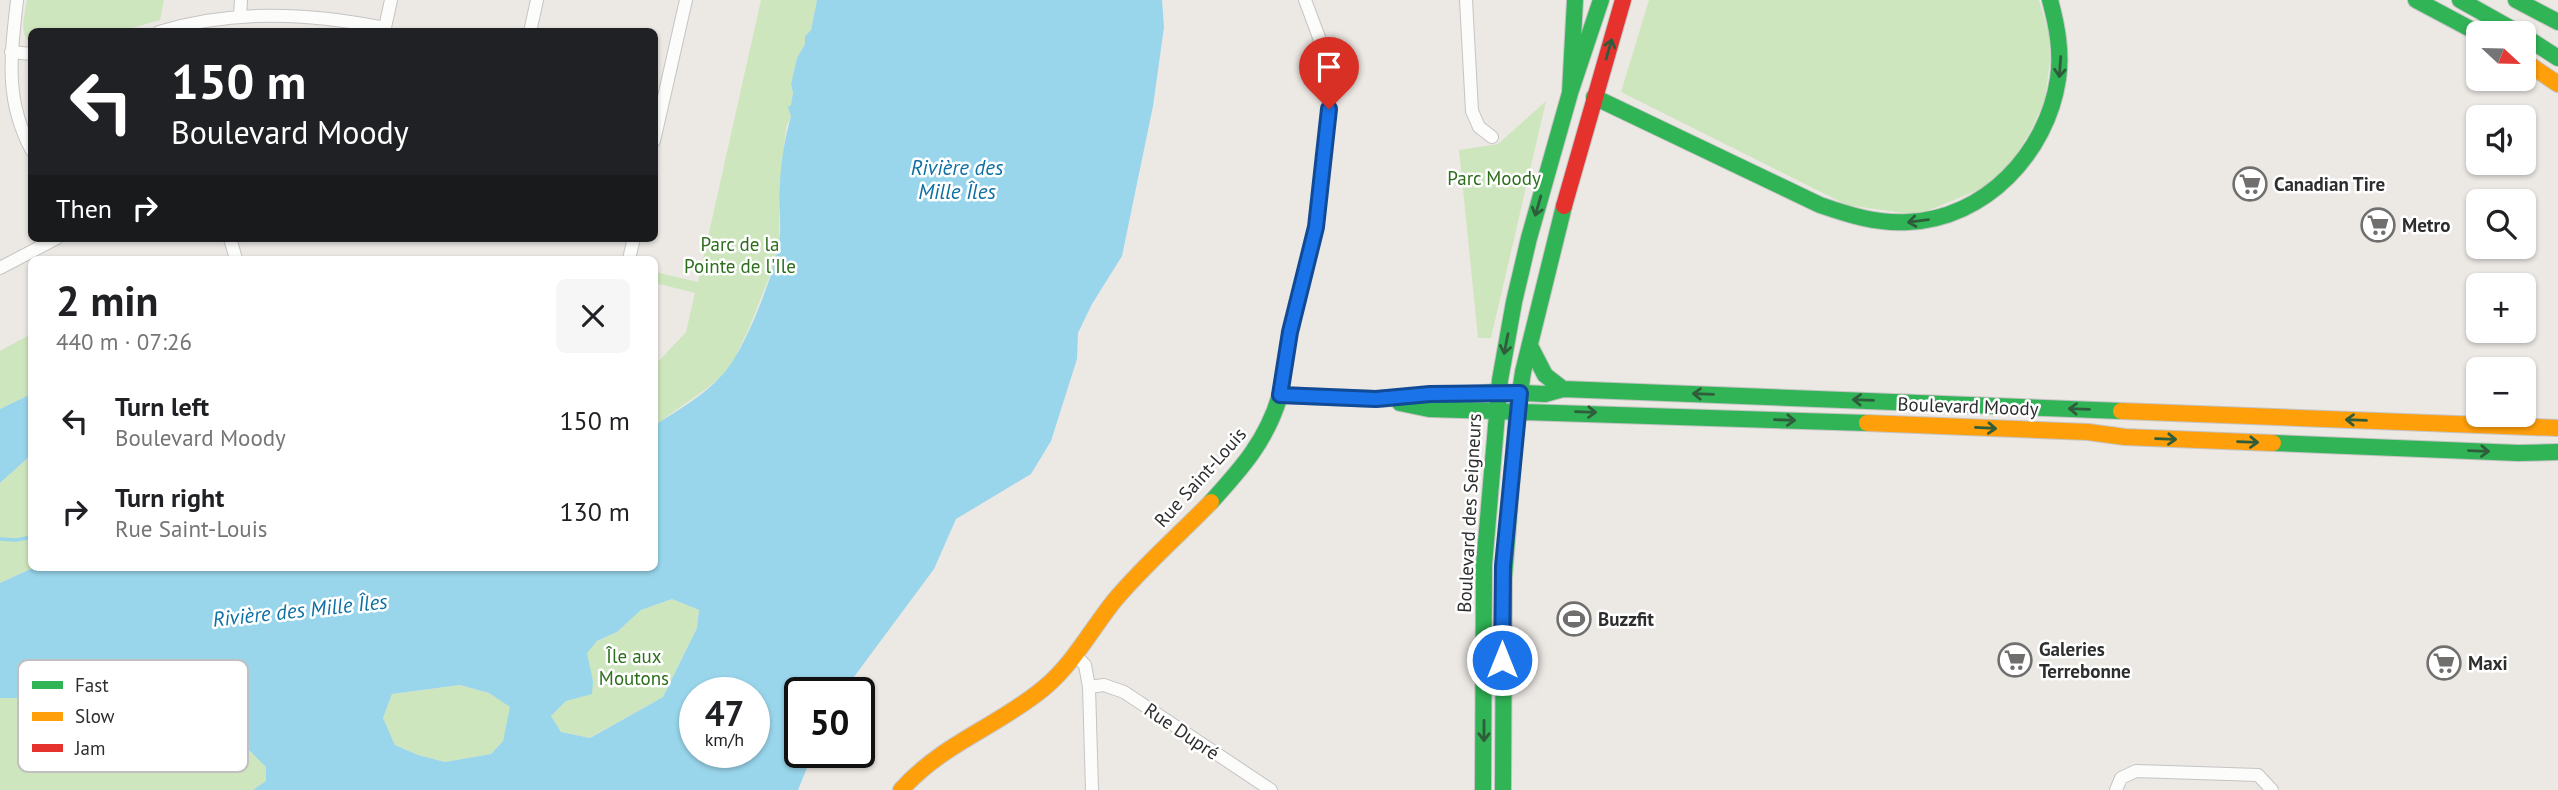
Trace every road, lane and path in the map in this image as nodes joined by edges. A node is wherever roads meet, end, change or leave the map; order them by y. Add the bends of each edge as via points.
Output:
1 (17, 0) edge
2 (240, 0) edge
3 (391, 0) edge
4 (537, 0) edge
5 (686, 0) edge
6 (1305, 0) edge
7 (1466, 0) edge
8 (1575, 0) edge
9 (1601, 0) edge
10 (1623, 0) edge
11 (2050, 0) edge
12 (2416, 0) edge
13 (2460, 0) edge
14 (2516, 0) edge
15 (240, 16) junction
16 (2497, 21) edge
17 (2558, 22) edge
18 (2466, 27) edge
19 (173, 28) edge
20 (374, 28) edge
21 (384, 28) edge
22 (531, 28) edge
23 (2536, 44) edge
24 (11, 52) junction
25 (28, 54) edge
26 (2558, 58) edge
27 (2536, 69) edge
28 (2558, 84) edge
29 (1570, 93) junction
30 (1594, 97) junction
31 (658, 123) edge
32 (1492, 137) dead end
33 (28, 142) edge
34 (49, 242) edge
35 (0, 268) edge
36 (1530, 346) junction
37 (1563, 389) junction
38 (1499, 392) junction
39 (1520, 393) junction
40 (1280, 395) junction
41 (1376, 399) junction
42 (1496, 410) junction
43 (1517, 410) junction
44 (2558, 428) edge
45 (2558, 452) edge
46 (1074, 654) junction
47 (1089, 687) junction
48 (906, 788) edge
49 (1092, 790) edge
50 (1271, 790) edge
51 (1483, 790) edge
52 (1503, 790) edge
53 (2116, 790) edge
54 (2272, 790) edge

1 - 24 street
2 - 15 street
3 - 21 street
4 - 22 street
5 - 31 street
6 - 40 street, Rue Saint-Louis via 1326,56 1329,109 1316,227
7 - 32 street via 1472,111 1482,130
8 - 29 main road
9 - 29 main road, Boulevard des Seigneurs
30 -> 10 main road, Boulevard des Seigneurs
11 -> 30 main road via 2058,31 2060,70 2042,133 2022,163 1996,188 1965,207 1930,220 1881,222 1834,211
12 - 18 main road
13 - 16 main road
14 - 17 main road
15 - 19 street
15 - 20 street via 316,17
23 - 26 main road
24 - 25 street
24 - 33 street via 11,94
27 - 28 main road
29 -> 38 main road, Boulevard des Seigneurs via 1518,282
30 - 36 main road, Boulevard des Seigneurs
34 - 35 street
36 - 37 main road via 1542,371
36 - 39 main road, Boulevard des Seigneurs
37 - 39 main road, Boulevard Moody
44 -> 37 main road, Boulevard Moody
38 - 39 main road, Boulevard Moody
38 - 41 main road, Boulevard Moody
38 - 42 main road, Boulevard des Seigneurs
39 - 43 main road, Boulevard des Seigneurs
40 - 41 main road, Boulevard Moody
40 - 46 main road, Rue Saint-Louis via 1273,423 1251,457 1124,590
41 - 42 main road, Boulevard Moody via 1429,409
42 - 43 main road, Boulevard Moody
42 -> 51 main road, Boulevard des Seigneurs via 1484,565
43 -> 45 main road, Boulevard Moody
43 - 52 main road, Boulevard des Seigneurs via 1503,566
46 - 47 street via 1084,663
46 - 48 main road, Rue Saint-Louis via 1041,691 942,752 918,770
47 - 49 street
47 - 50 street, Rue Dupré via 1104,685 1124,692
53 - 54 street via 2121,778 2136,771 2258,775

